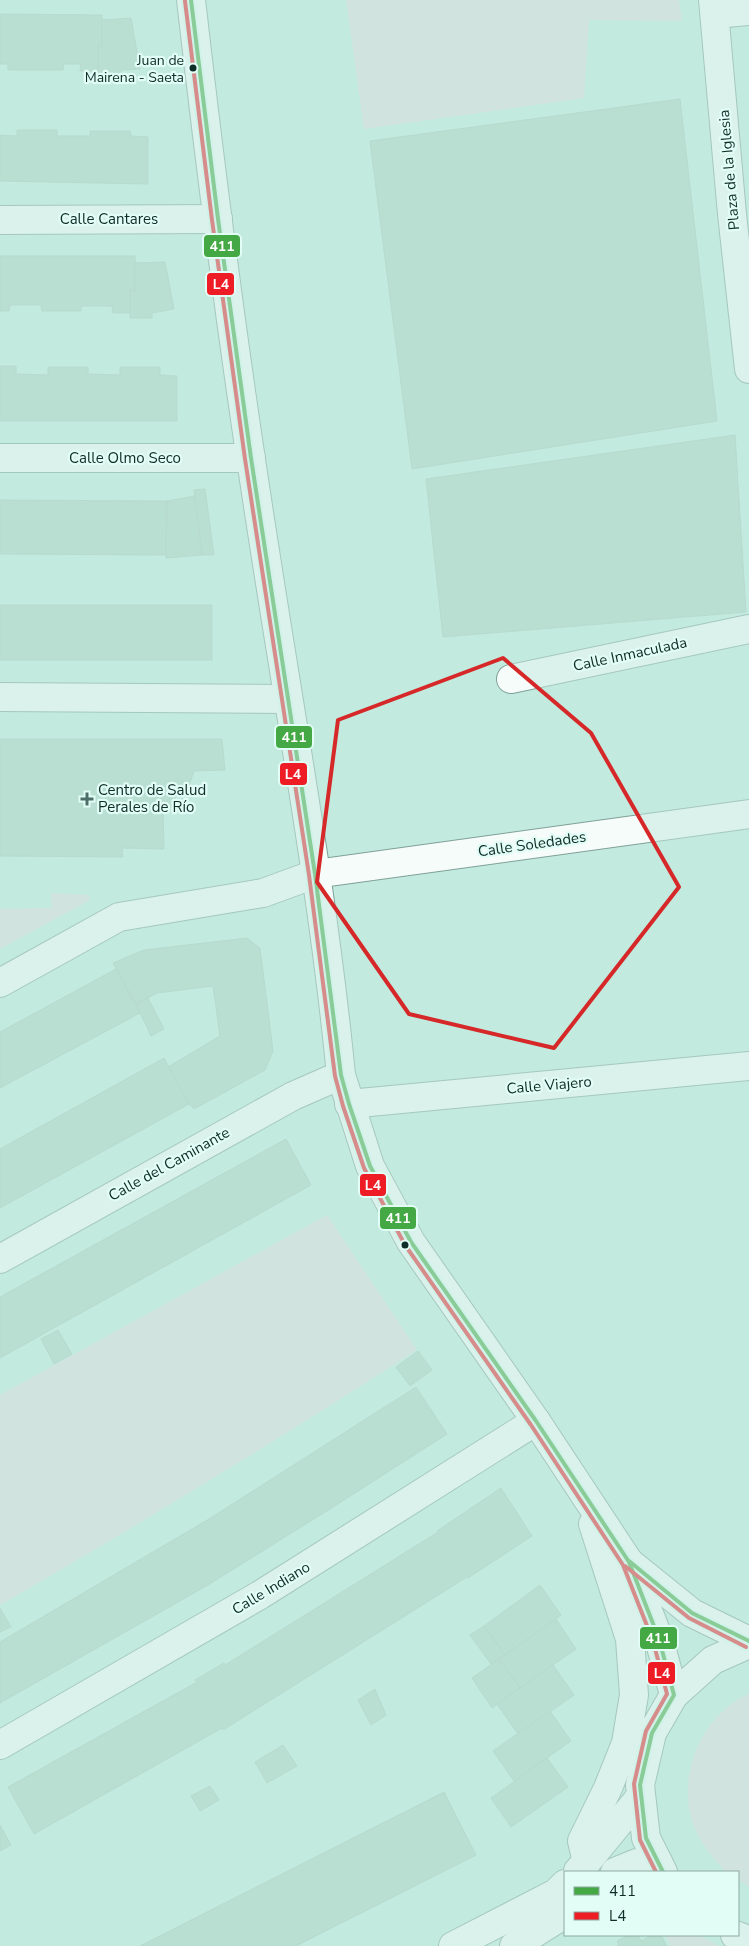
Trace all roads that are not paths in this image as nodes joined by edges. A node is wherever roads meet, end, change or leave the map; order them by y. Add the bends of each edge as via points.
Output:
1 (191, 0) edge
2 (714, 7) edge
3 (749, 10) edge
4 (741, 214) edge
5 (218, 219) junction
6 (0, 220) edge
7 (749, 369) edge
8 (0, 458) edge
9 (251, 458) junction
10 (749, 630) edge
11 (511, 679) dead end
12 (0, 697) edge
13 (288, 699) junction
14 (749, 814) edge
15 (315, 874) junction
16 (0, 983) edge
17 (749, 1066) edge
18 (341, 1075) junction
19 (349, 1104) junction
20 (0, 1259) edge
21 (536, 1421) junction
22 (582, 1492) junction
23 (629, 1562) junction
24 (749, 1643) edge
25 (674, 1695) junction
26 (0, 1745) edge
27 (641, 1796) junction
28 (582, 1867) edge
29 (660, 1867) edge
30 (617, 1871) edge
31 (564, 1885) edge
32 (564, 1915) edge
33 (453, 1946) edge
34 (514, 1946) edge

1 - 5 street
2 - 3 street
2 - 4 street, Plaza de la Iglesia
4 - 7 street, Plaza de la Iglesia
5 - 6 street, Calle Cantares
5 - 9 street
8 - 9 street, Calle Olmo Seco
9 - 13 street
10 - 11 street, Calle Inmaculada
12 - 13 street
13 - 15 street
14 - 15 street, Calle Soledades
15 - 16 street, Calle Soledades via 263,893 119,917
15 - 18 street
17 - 19 street, Calle Viajero
18 - 19 street
18 - 20 street, Calle del Caminante via 293,1096
19 - 21 street via 370,1166 411,1242
21 - 22 street
21 - 26 street, Calle Indiano via 260,1595
22 - 23 street
22 - 28 street via 630,1639 634,1695 626,1744 582,1840
23 - 24 street via 692,1613
23 - 25 street via 660,1639
24 - 25 street via 713,1660
25 - 27 street via 652,1733 640,1784
27 - 28 street
27 - 29 street via 646,1838
29 - 30 street via 637,1863
31 - 33 street via 556,1893
32 - 34 street

